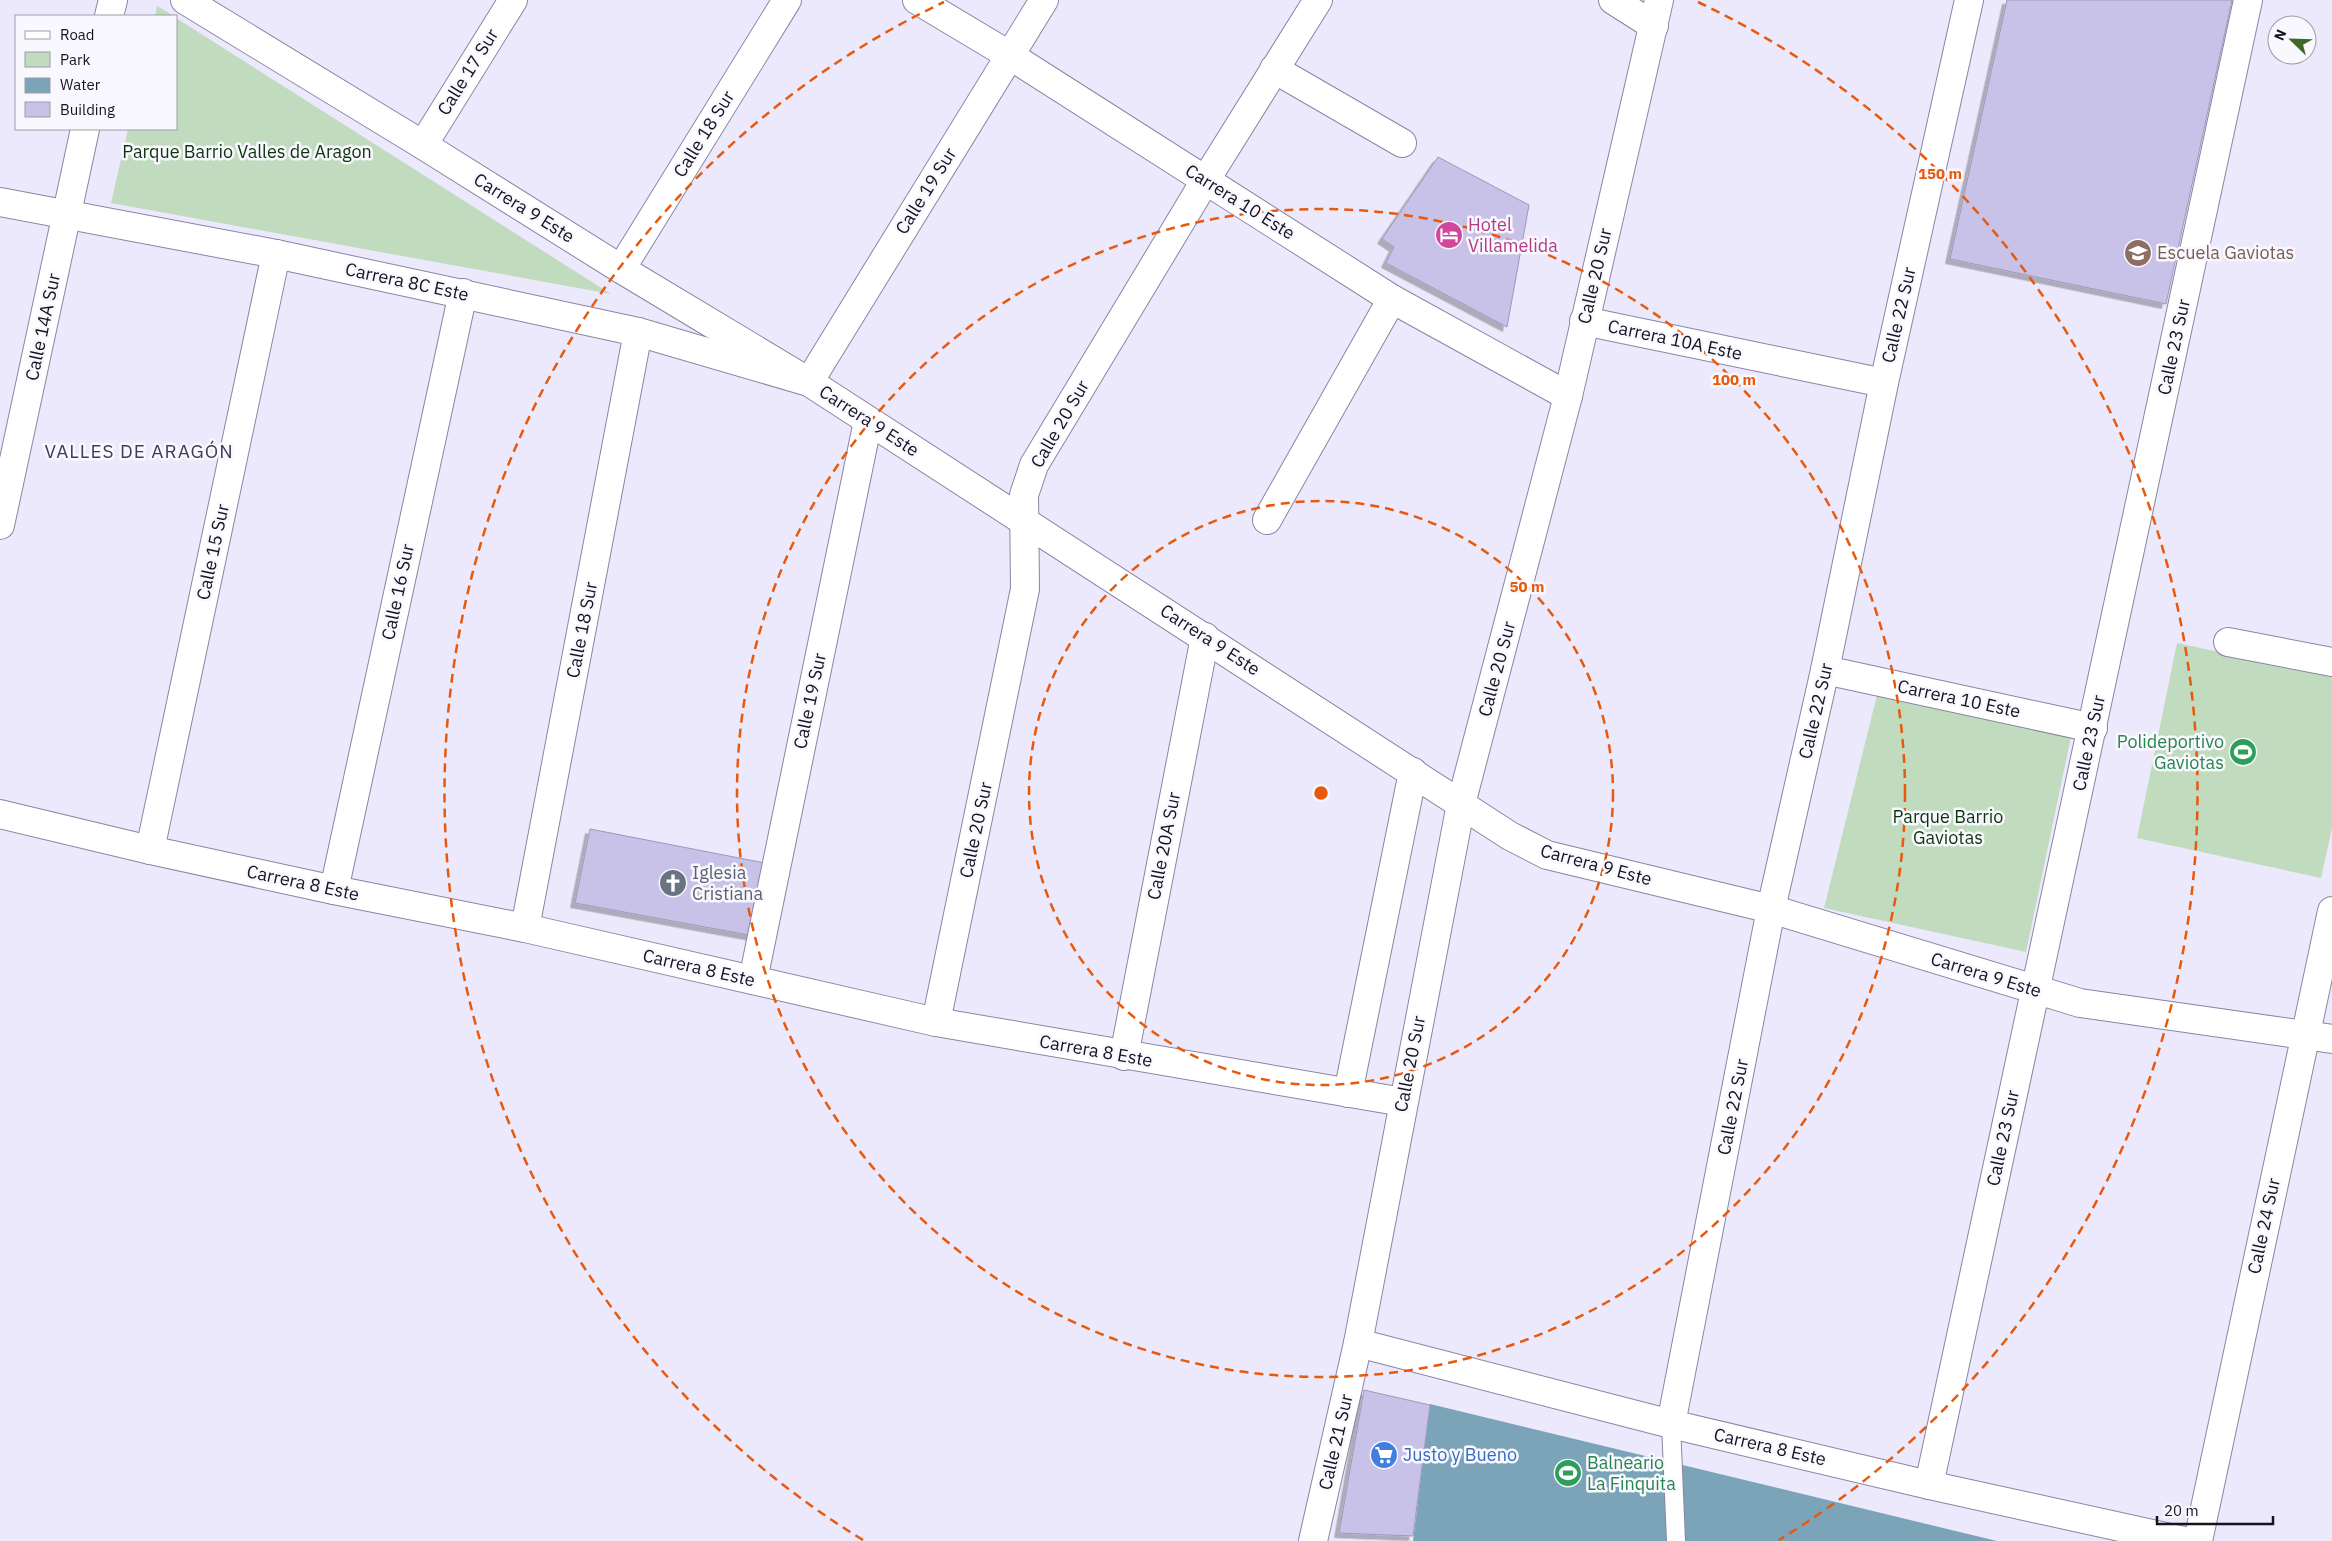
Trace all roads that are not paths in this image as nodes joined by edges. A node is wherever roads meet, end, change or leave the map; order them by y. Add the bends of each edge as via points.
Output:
1 (113, 0) edge
2 (185, 0) edge
3 (514, 0) edge
4 (787, 0) edge
5 (917, 0) edge
6 (1044, 0) edge
7 (1318, 0) edge
8 (1613, 0) edge
9 (1969, 0) edge
10 (2248, 0) edge
11 (1657, 13) edge
12 (109, 15) edge
13 (1009, 55) junction
14 (1274, 70) junction
15 (85, 130) edge
16 (1402, 143) dead end
17 (423, 144) junction
18 (1205, 180) junction
19 (0, 202) edge
20 (67, 214) junction
21 (276, 254) junction
22 (621, 269) junction
23 (462, 293) junction
24 (1392, 299) junction
25 (1584, 321) junction
26 (638, 332) junction
27 (809, 382) junction
28 (1884, 383) junction
29 (1568, 396) junction
30 (868, 421) junction
31 (1023, 520) junction
32 (1267, 520) dead end
33 (0, 525) edge
34 (1205, 637) junction
35 (2228, 642) dead end
36 (2332, 662) edge
37 (1825, 670) junction
38 (2092, 728) junction
39 (1413, 772) junction
40 (1462, 804) junction
41 (0, 814) edge
42 (150, 850) junction
43 (334, 890) junction
44 (1771, 909) junction
45 (2332, 911) edge
46 (525, 928) junction
47 (753, 980) junction
48 (2035, 990) junction
49 (936, 1022) junction
50 (2304, 1035) junction
51 (2332, 1039) edge
52 (1124, 1056) junction
53 (1348, 1093) junction
54 (1403, 1102) junction
55 (1358, 1343) junction
56 (1672, 1424) junction
57 (1929, 1485) junction
58 (1314, 1541) edge
59 (1676, 1541) edge
60 (2184, 1541) edge
61 (2198, 1541) edge

1 - 12 street
2 - 17 street, Carrera 9 Este
3 - 17 street, Calle 17 Sur
4 - 22 street, Calle 18 Sur
5 - 13 street, Carrera 10 Este
6 - 13 street, Calle 19 Sur
7 - 14 street, Calle 20 Sur
8 - 11 street
9 - 28 street, Calle 22 Sur
10 - 38 street, Calle 23 Sur
11 - 25 street, Calle 20 Sur
13 - 18 street, Carrera 10 Este
13 - 27 street, Calle 19 Sur
14 - 16 street
14 - 18 street, Calle 20 Sur
15 - 20 street, Calle 14A Sur
17 - 22 street, Carrera 9 Este
18 - 24 street, Carrera 10 Este
18 - 31 street, Calle 20 Sur via 1034,465 1024,495
19 - 20 street, Carrera 8C Este
20 - 21 street, Carrera 8C Este
20 - 33 street, Calle 14A Sur
21 - 23 street, Carrera 8C Este
21 - 42 street, Calle 15 Sur
22 - 27 street, Carrera 9 Este
23 - 26 street, Carrera 8C Este
23 - 43 street, Calle 16 Sur
24 - 29 street, Carrera 10 Este
24 - 32 street
25 - 28 street, Carrera 10A Este
25 - 29 street, Calle 20 Sur
26 - 27 street, Carrera 8C Este
26 - 46 street, Calle 18 Sur
27 - 30 street, Carrera 9 Este
28 - 37 street, Calle 22 Sur
29 - 40 street, Calle 20 Sur
30 - 31 street, Carrera 9 Este
30 - 47 street, Calle 19 Sur
31 - 34 street, Carrera 9 Este
31 - 49 street, Calle 20 Sur via 1025,589
34 - 39 street, Carrera 9 Este
34 - 52 street, Calle 20A Sur
35 - 36 street
37 - 38 street, Carrera 10 Este
37 - 44 street, Calle 22 Sur
38 - 48 street, Calle 23 Sur
39 - 40 street, Carrera 9 Este
39 - 53 street
40 - 44 street, Carrera 9 Este via 1510,836 1547,855
40 - 54 street, Calle 20 Sur
41 - 42 street, Carrera 8 Este
42 - 43 street, Carrera 8 Este
43 - 46 street, Carrera 8 Este
44 - 48 street, Carrera 9 Este
44 - 56 street, Calle 22 Sur
45 - 50 street, Calle 24 Sur
46 - 47 street, Carrera 8 Este
47 - 49 street, Carrera 8 Este
48 - 50 street, Carrera 9 Este via 2080,1003
48 - 57 street, Calle 23 Sur
49 - 52 street, Carrera 8 Este
50 - 51 street, Carrera 9 Este
50 - 61 street, Calle 24 Sur
52 - 53 street, Carrera 8 Este
53 - 54 street, Carrera 8 Este
54 - 55 street, Calle 20 Sur
55 - 56 street, Carrera 8 Este
55 - 58 street, Calle 21 Sur
56 - 57 street, Carrera 8 Este
56 - 59 lane
57 - 60 street, Carrera 8 Este

